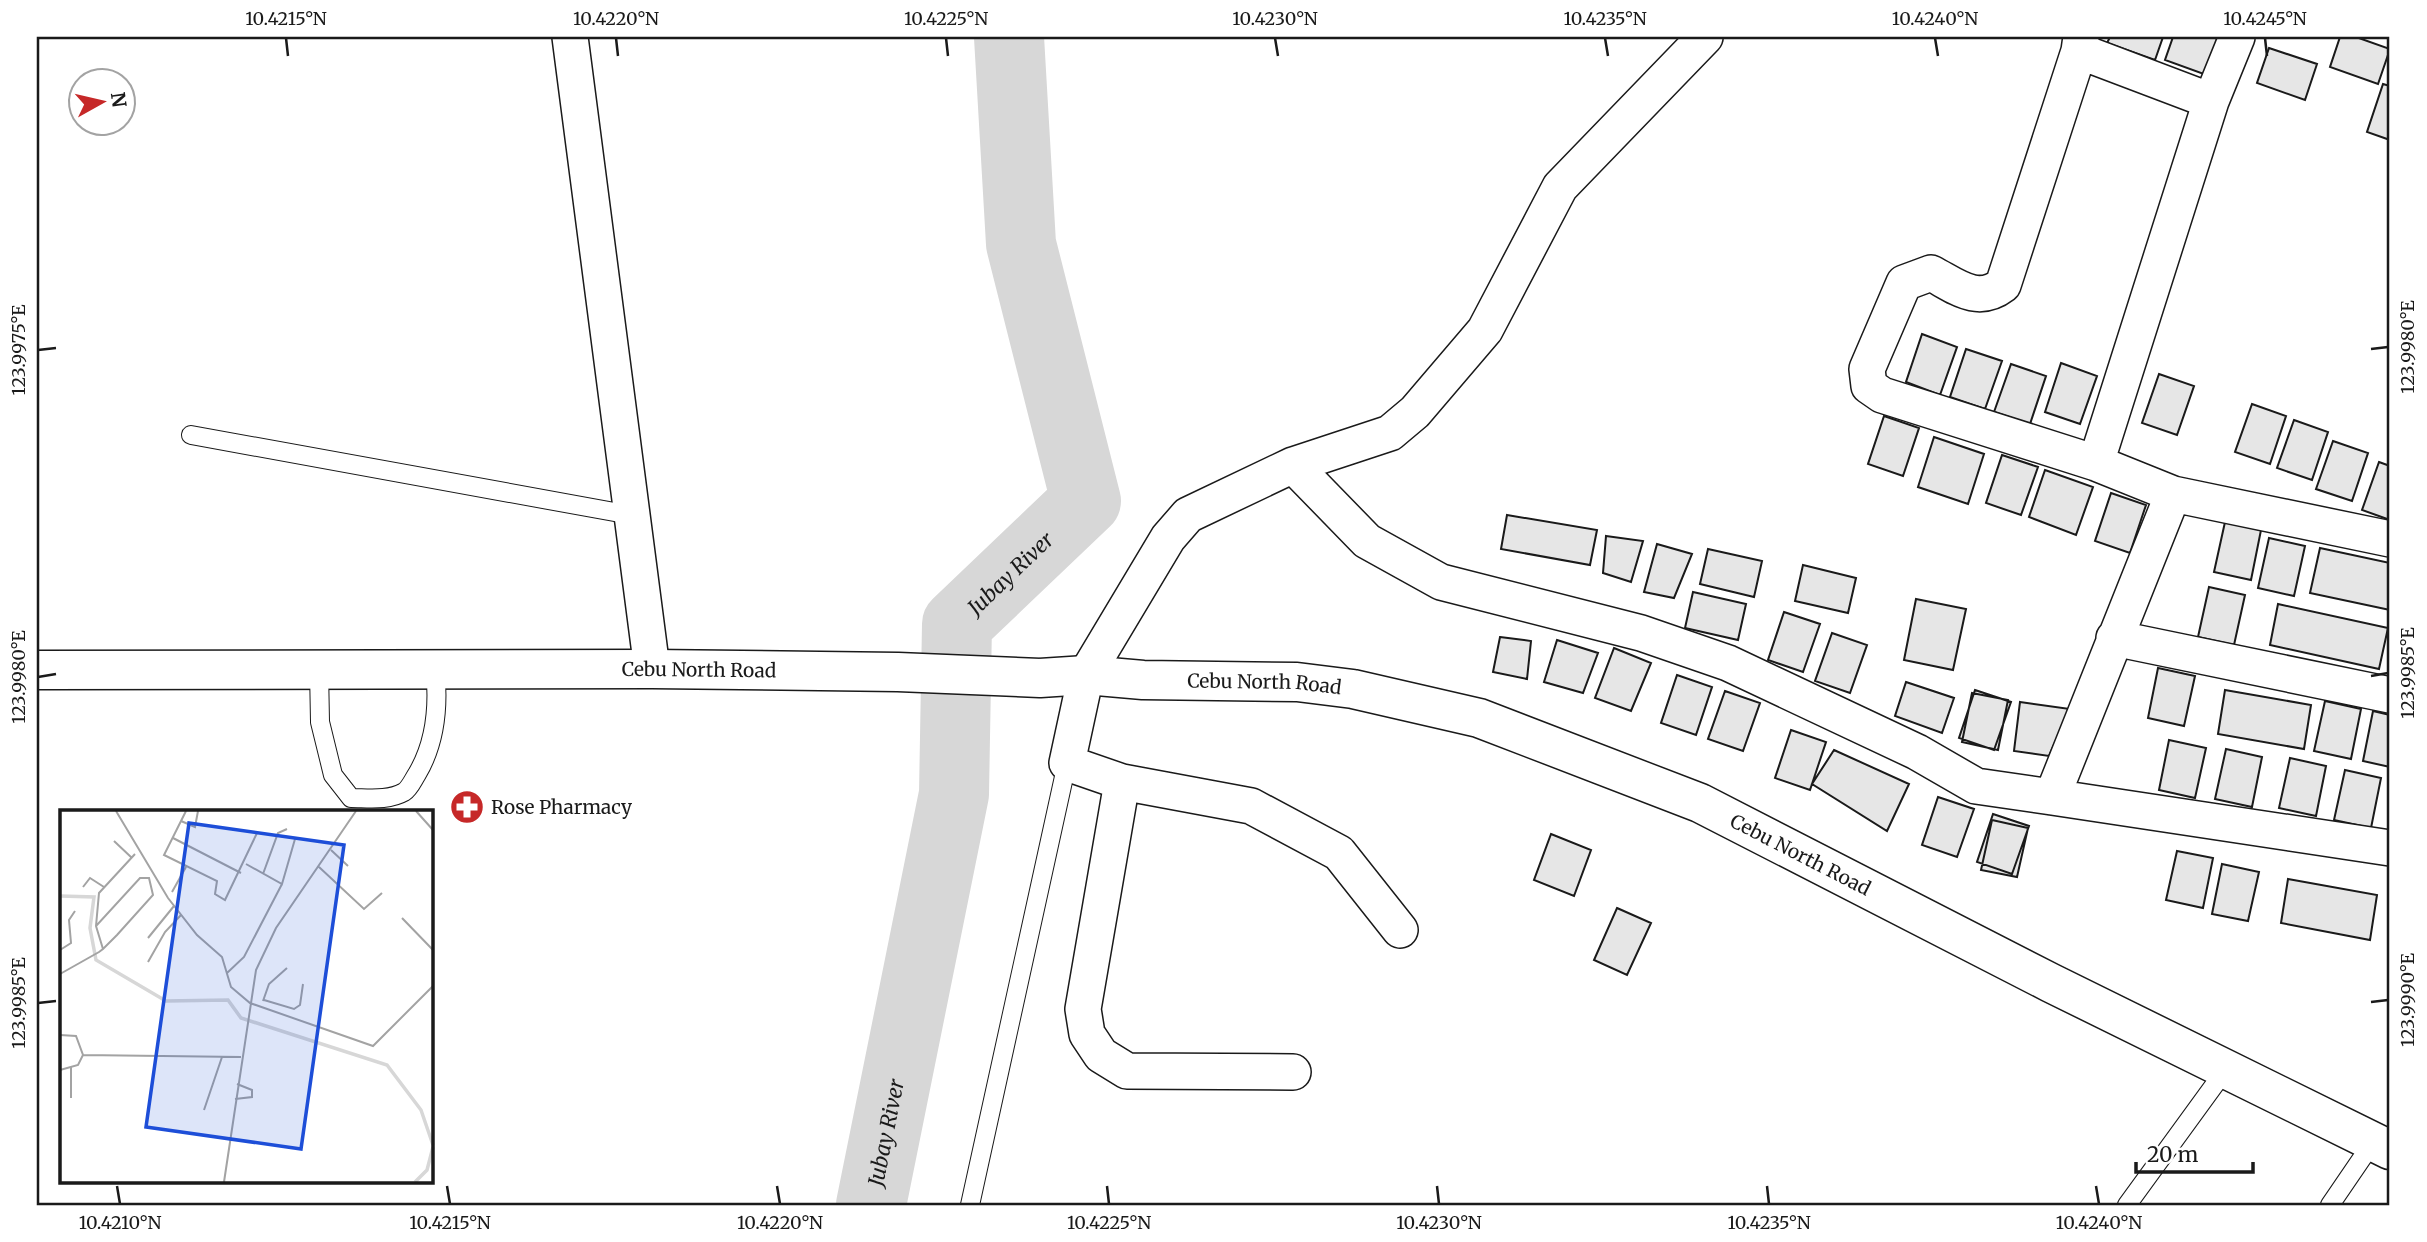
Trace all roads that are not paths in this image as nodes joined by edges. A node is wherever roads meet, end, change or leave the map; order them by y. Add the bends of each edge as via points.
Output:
1 (570, 37) edge
2 (2237, 37) edge
3 (1699, 39) edge
4 (2080, 44) edge
5 (2210, 101) junction
6 (191, 435) dead end
7 (2096, 463) junction
8 (1293, 466) junction
9 (2173, 494) junction
10 (631, 515) junction
11 (2390, 539) edge
12 (2114, 638) junction
13 (652, 669) junction
14 (37, 670) edge
15 (319, 670) junction
16 (435, 670) junction
17 (1086, 675) junction
18 (2390, 695) edge
19 (1067, 763) junction
20 (1122, 782) junction
21 (2052, 797) junction
22 (2390, 848) edge
23 (1400, 930) dead end
24 (2226, 1069) junction
25 (1293, 1072) dead end
26 (2382, 1146) edge
27 (970, 1205) edge
28 (2127, 1205) edge
29 (2330, 1205) edge

1 - 10 street
2 - 5 street
3 - 8 street via 1560,187 1485,330 1415,412 1390,433
4 - 5 street
4 - 7 street via 2003,285 1992,294 1976,296 1931,273 1904,284 1867,369 1869,386 1882,395
5 - 7 street
6 - 10 lane
7 - 9 street
8 - 17 street via 1188,515 1168,538
8 - 21 street via 1367,541 1441,582 1641,633 1728,663 1917,752 1976,786
9 - 11 street
9 - 12 street
10 - 13 street
12 - 18 street
12 - 21 street
13 - 16 highway, Cebu North Road
13 - 17 highway, Cebu North Road via 1040,678
14 - 15 highway, Cebu North Road
15 - 16 highway, Cebu North Road
15 - 16 lane via 320,722 333,775 351,798 389,797 407,790 434,732
17 - 19 street
17 - 24 highway, Cebu North Road via 1308,684 1353,689 1479,718 1700,803
19 - 20 street
19 - 27 lane
20 - 23 street via 1251,806 1339,853
20 - 25 street via 1083,1009 1087,1034 1101,1055 1127,1070
21 - 22 street
24 - 26 highway, Cebu North Road
24 - 28 lane
26 - 29 lane

